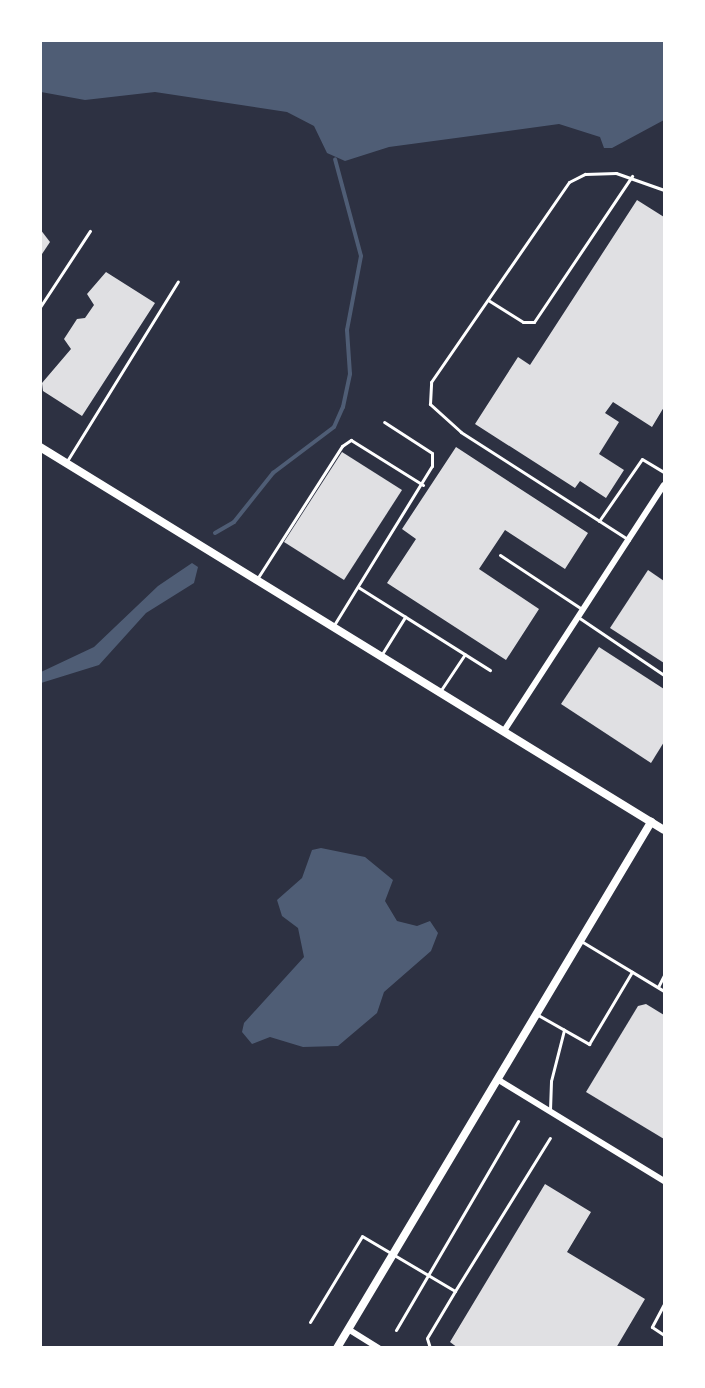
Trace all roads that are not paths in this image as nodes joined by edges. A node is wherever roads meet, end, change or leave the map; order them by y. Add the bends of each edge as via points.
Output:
1 (632, 175) junction
2 (664, 190) edge
3 (90, 231) dead end
4 (178, 281) dead end
5 (488, 300) junction
6 (40, 307) edge
7 (384, 422) dead end
8 (40, 447) edge
9 (66, 463) junction
10 (664, 472) edge
11 (423, 485) junction
12 (664, 485) edge
13 (599, 521) junction
14 (629, 540) junction
15 (501, 555) dead end
16 (256, 580) junction
17 (358, 587) junction
18 (583, 610) junction
19 (405, 617) junction
20 (578, 617) junction
21 (333, 626) junction
22 (465, 654) junction
23 (381, 655) junction
24 (490, 670) dead end
25 (664, 675) edge
26 (440, 692) junction
27 (504, 731) junction
28 (651, 822) junction
29 (664, 830) edge
30 (579, 940) junction
31 (632, 972) junction
32 (664, 975) edge
33 (657, 987) junction
34 (664, 992) edge
35 (535, 1014) junction
36 (564, 1030) junction
37 (497, 1079) junction
38 (550, 1112) junction
39 (518, 1120) dead end
40 (550, 1138) dead end
41 (664, 1181) edge
42 (393, 1254) junction
43 (428, 1276) junction
44 (455, 1292) junction
45 (664, 1304) edge
46 (310, 1322) dead end
47 (348, 1329) junction
48 (396, 1330) dead end
49 (664, 1335) edge
50 (337, 1347) edge
51 (378, 1347) edge
52 (430, 1347) edge

1 - 2 lane
1 - 5 lane via 585,174 569,182
1 - 5 lane via 534,322 523,322
3 - 6 lane
4 - 9 lane
5 - 13 lane via 431,382 430,404 461,432
7 - 11 lane via 432,453
8 - 9 street
9 - 16 street
10 - 13 lane via 642,459
11 - 16 lane via 351,440 342,446
11 - 17 lane
12 - 14 street
13 - 14 lane
14 - 18 street
15 - 18 lane
16 - 21 street
17 - 19 lane
17 - 21 lane
18 - 20 street
19 - 22 lane
19 - 23 lane
20 - 25 lane
20 - 27 street
21 - 23 street
22 - 24 lane
22 - 26 lane
23 - 26 street
26 - 27 street
27 - 28 street
28 - 29 street
28 - 30 street
30 - 31 lane
30 - 35 street
31 - 33 lane
31 - 36 lane via 589,1044
32 - 33 lane
33 - 34 lane
35 - 36 lane
35 - 37 street
36 - 38 lane via 550,1081
37 - 38 street
37 - 42 street
38 - 41 street
39 - 43 lane
40 - 44 lane
42 - 43 lane
42 - 46 lane via 362,1236
42 - 47 street
43 - 44 lane
43 - 48 lane
44 - 52 lane via 427,1338
45 - 49 lane via 651,1327
47 - 50 street
47 - 51 street

